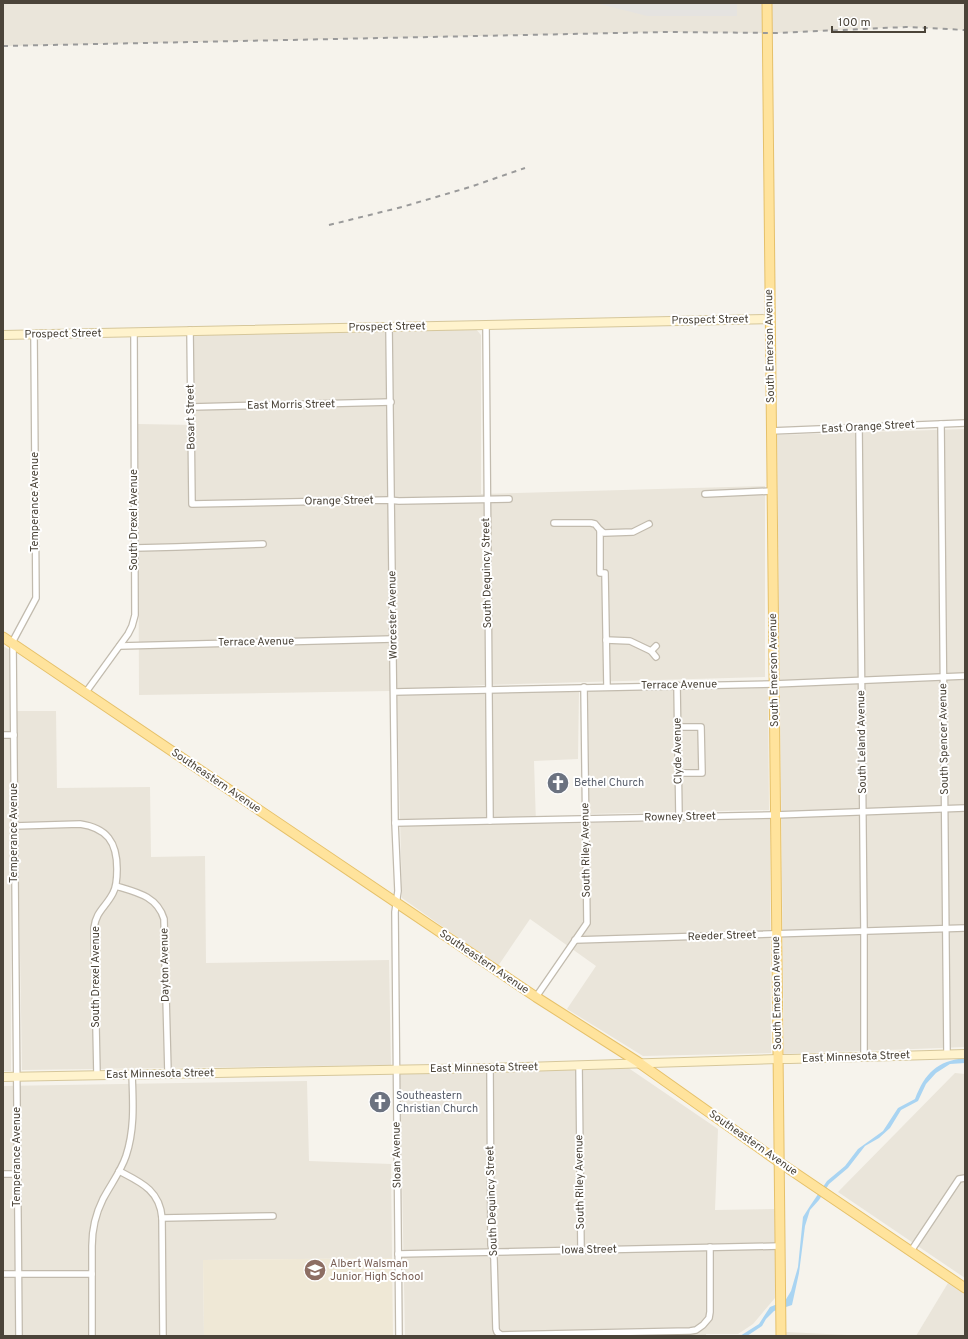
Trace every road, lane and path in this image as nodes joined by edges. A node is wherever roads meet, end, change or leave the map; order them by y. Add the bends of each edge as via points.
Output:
1 (767, 3) edge
2 (770, 319) junction
3 (486, 325) junction
4 (390, 327) junction
5 (190, 330) junction
6 (134, 332) junction
7 (34, 335) junction
8 (3, 336) edge
9 (391, 402) junction
10 (191, 407) junction
11 (965, 423) edge
12 (941, 424) junction
13 (859, 428) junction
14 (771, 431) junction
15 (772, 491) junction
16 (705, 494) dead end
17 (509, 499) dead end
18 (392, 500) junction
19 (486, 500) junction
20 (192, 504) joint
21 (554, 523) dead end
22 (649, 524) dead end
23 (600, 530) junction
24 (263, 544) dead end
25 (134, 548) junction
26 (3, 637) edge
27 (393, 639) junction
28 (606, 640) junction
29 (13, 644) junction
30 (120, 646) junction
31 (656, 646) dead end
32 (650, 651) junction
33 (656, 656) dead end
34 (965, 676) edge
35 (943, 677) junction
36 (861, 680) junction
37 (774, 684) junction
38 (677, 685) junction
39 (584, 687) junction
40 (607, 687) junction
41 (488, 689) junction
42 (86, 692) junction
43 (394, 692) junction
44 (678, 727) junction
45 (3, 735) edge
46 (14, 735) junction
47 (678, 773) junction
48 (944, 808) junction
49 (965, 808) edge
50 (863, 811) junction
51 (775, 815) junction
52 (678, 816) junction
53 (585, 819) junction
54 (490, 821) junction
55 (395, 823) junction
56 (14, 826) junction
57 (116, 886) junction
58 (397, 903) junction
59 (965, 928) edge
60 (946, 929) junction
61 (864, 932) junction
62 (776, 934) junction
63 (575, 940) junction
64 (536, 997) junction
65 (947, 1054) junction
66 (965, 1054) edge
67 (864, 1057) junction
68 (778, 1059) junction
69 (638, 1062) junction
70 (579, 1066) junction
71 (490, 1068) junction
72 (396, 1070) junction
73 (168, 1073) junction
74 (132, 1074) junction
75 (97, 1075) junction
76 (17, 1076) junction
77 (3, 1077) edge
78 (779, 1162) junction
79 (119, 1171) junction
80 (3, 1174) edge
81 (17, 1174) junction
82 (965, 1178) edge
83 (273, 1216) dead end
84 (162, 1218) junction
85 (780, 1246) junction
86 (710, 1247) junction
87 (581, 1250) junction
88 (911, 1251) junction
89 (493, 1252) junction
90 (398, 1254) junction
91 (3, 1274) edge
92 (18, 1274) junction
93 (92, 1274) junction
94 (965, 1288) edge
95 (19, 1336) edge
96 (92, 1336) edge
97 (163, 1336) edge
98 (399, 1336) edge
99 (781, 1336) edge

1 - 2 main road, South Emerson Avenue
2 - 3 street, Prospect Street
2 - 14 main road, South Emerson Avenue
3 - 4 street, Prospect Street
3 - 19 street, South Dequincy Street
4 - 5 street, Prospect Street
4 - 9 street, Worcester Avenue
5 - 6 street, Prospect Street
5 - 10 street, Bosart Street
6 - 7 street, Prospect Street
6 - 25 street, South Drexel Avenue
7 - 8 street, Prospect Street
7 - 29 street, Temperance Avenue via 36,598
9 - 10 street, East Morris Street
9 - 18 street, Worcester Avenue
10 - 20 street, Bosart Street
11 - 12 street, East Orange Street
12 - 13 street, East Orange Street
12 - 35 street, South Spencer Avenue
13 - 14 street, East Orange Street
13 - 36 street, South Leland Avenue
14 - 15 main road, South Emerson Avenue
15 - 16 street
15 - 37 main road, South Emerson Avenue
17 - 19 street, Orange Street
18 - 19 street, Orange Street
18 - 20 street, Orange Street
18 - 27 street, Worcester Avenue
19 - 41 street, South Dequincy Street
21 - 23 street via 591,523
22 - 23 street via 629,533 604,533
23 - 28 street via 600,573 605,573
24 - 25 street
25 - 30 street, South Drexel Avenue via 134,618 130,632
26 - 29 main road, Southeastern Avenue
27 - 30 street, Terrace Avenue
27 - 43 street, Worcester Avenue
28 - 32 street via 630,641
28 - 40 street
29 - 42 main road, Southeastern Avenue
29 - 46 street, Temperance Avenue
30 - 42 street, South Drexel Avenue
31 - 32 street
32 - 33 street
34 - 35 street, Terrace Avenue
35 - 36 street, Terrace Avenue
35 - 48 street, South Spencer Avenue
36 - 37 street, Terrace Avenue
36 - 50 street, South Leland Avenue
37 - 38 street, Terrace Avenue
37 - 51 main road, South Emerson Avenue
38 - 40 street, Terrace Avenue
38 - 44 street, Clyde Avenue
39 - 40 street, Terrace Avenue
39 - 41 street, Terrace Avenue
39 - 53 street, South Riley Avenue
41 - 43 street, Terrace Avenue
41 - 54 street, South Dequincy Street
42 - 58 main road, Southeastern Avenue
43 - 55 street, Worcester Avenue
44 - 47 street, Clyde Avenue
44 - 47 street via 701,727 702,750 702,773
45 - 46 street
46 - 56 street, Temperance Avenue
47 - 52 street, Clyde Avenue
48 - 49 street, Rowney Street
48 - 50 street, Rowney Street
48 - 60 street, South Spencer Avenue
50 - 51 street, Rowney Street
50 - 61 street, South Leland Avenue
51 - 52 street, Rowney Street
51 - 62 main road, South Emerson Avenue
52 - 53 street, Rowney Street
53 - 54 street, Rowney Street
53 - 63 street, South Riley Avenue via 587,923
54 - 55 street, Rowney Street
55 - 58 street, Worcester Avenue
56 - 57 street via 86,825 100,830 114,846
56 - 76 street, Temperance Avenue
57 - 73 street, Dayton Avenue via 149,897 157,905 164,919
57 - 75 street, South Drexel Avenue via 99,912 95,925
58 - 64 main road, Southeastern Avenue
58 - 72 street, Sloan Avenue
59 - 60 street, Reeder Street
60 - 61 street, Reeder Street
60 - 65 street, South Spencer Avenue
61 - 62 street, Reeder Street
61 - 67 street, South Leland Avenue
62 - 63 street, Reeder Street
62 - 68 main road, South Emerson Avenue
63 - 64 street, South Riley Avenue
64 - 69 main road, Southeastern Avenue
65 - 66 street, East Minnesota Street
65 - 67 street, East Minnesota Street
67 - 68 street, East Minnesota Street
68 - 69 street, East Minnesota Street
68 - 78 main road, South Emerson Avenue
69 - 70 street, East Minnesota Street
69 - 78 main road, Southeastern Avenue
70 - 71 street, East Minnesota Street
70 - 87 street, South Riley Avenue
71 - 72 street, East Minnesota Street
71 - 89 street, South Dequincy Street
72 - 73 street, East Minnesota Street
72 - 90 street, Sloan Avenue
73 - 74 street, East Minnesota Street
74 - 75 street, East Minnesota Street
74 - 79 street via 132,1132
75 - 76 street, East Minnesota Street
76 - 77 street, East Minnesota Street
76 - 81 street, Temperance Avenue
78 - 85 main road, South Emerson Avenue
78 - 88 main road, Southeastern Avenue
79 - 84 street via 149,1189 159,1203
79 - 93 street via 103,1199 95,1220
80 - 81 street
81 - 92 street, Temperance Avenue
82 - 88 street via 959,1179
83 - 84 street
84 - 97 street
85 - 86 street, Iowa Street
85 - 99 main road, South Emerson Avenue
86 - 87 street, Iowa Street
86 - 89 street, South Dequincy Street via 710,1315 699,1329 690,1332 501,1335 496,1329
87 - 89 street, Iowa Street
88 - 94 main road, Southeastern Avenue
89 - 90 street, Iowa Street
90 - 98 street, Sloan Avenue
91 - 92 street
92 - 93 street
92 - 95 street, Temperance Avenue
93 - 96 street

